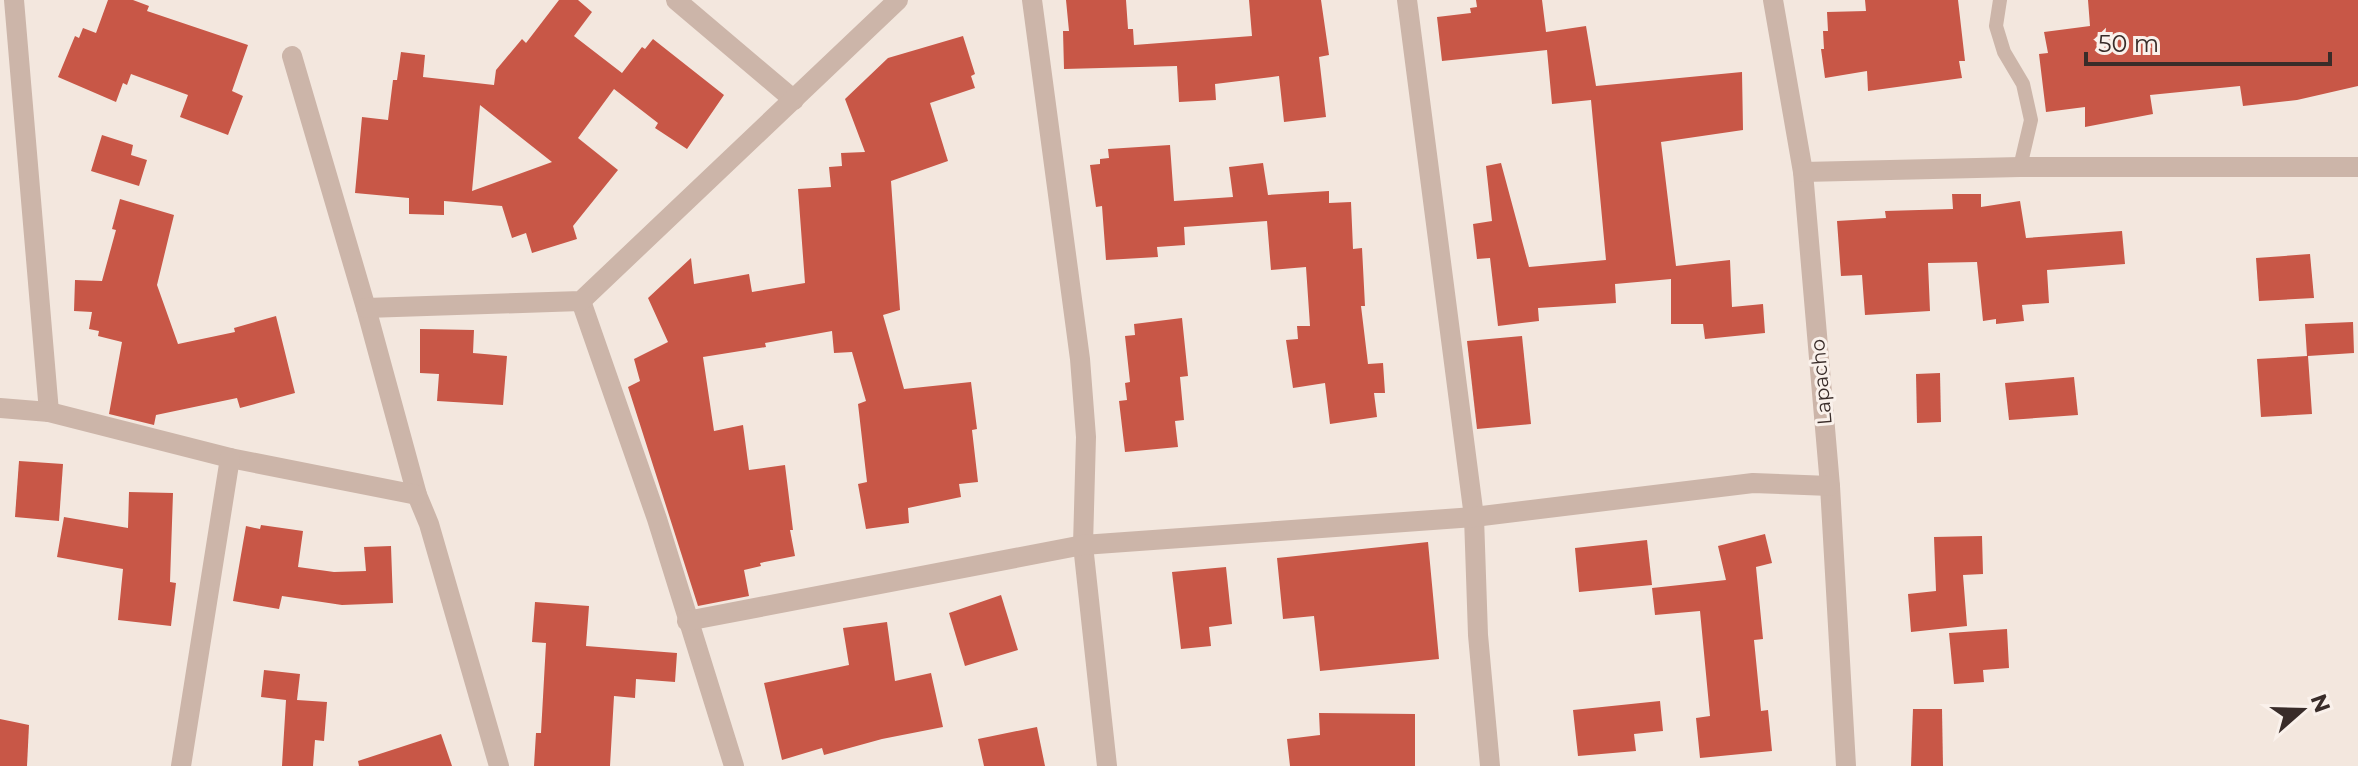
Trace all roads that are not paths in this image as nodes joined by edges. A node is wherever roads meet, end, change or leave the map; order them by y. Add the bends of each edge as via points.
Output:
1 (14, 0) edge
2 (676, 0) edge
3 (898, 0) edge
4 (1032, 0) edge
5 (1407, 0) edge
6 (1773, 0) edge
7 (2000, 0) edge
8 (292, 56) dead end
9 (794, 100) junction
10 (2020, 167) junction
11 (2358, 167) edge
12 (1803, 172) junction
13 (581, 301) junction
14 (366, 308) junction
15 (0, 408) edge
16 (49, 412) junction
17 (230, 458) junction
18 (1830, 486) junction
19 (417, 495) junction
20 (1474, 517) junction
21 (1083, 545) junction
22 (687, 621) junction
23 (181, 766) edge
24 (499, 766) edge
25 (734, 766) edge
26 (1107, 766) edge
27 (1490, 766) edge
28 (1846, 766) edge

1 - 16 street
2 - 9 street
3 - 9 street
4 - 21 street via 1080,359 1086,437
5 - 20 street
6 - 12 street, Lapacho
7 - 10 lane via 1996,26 2023,84 2031,120
8 - 14 street
9 - 13 street
10 - 11 street
10 - 12 street
12 - 18 street, Lapacho
13 - 14 street
13 - 22 street
14 - 19 street
15 - 16 street
16 - 17 street
17 - 19 street
17 - 23 street
18 - 20 street via 1753,483
18 - 28 street, Lapacho
19 - 24 street
20 - 21 street
20 - 27 street
21 - 22 street
21 - 26 street
22 - 25 street

